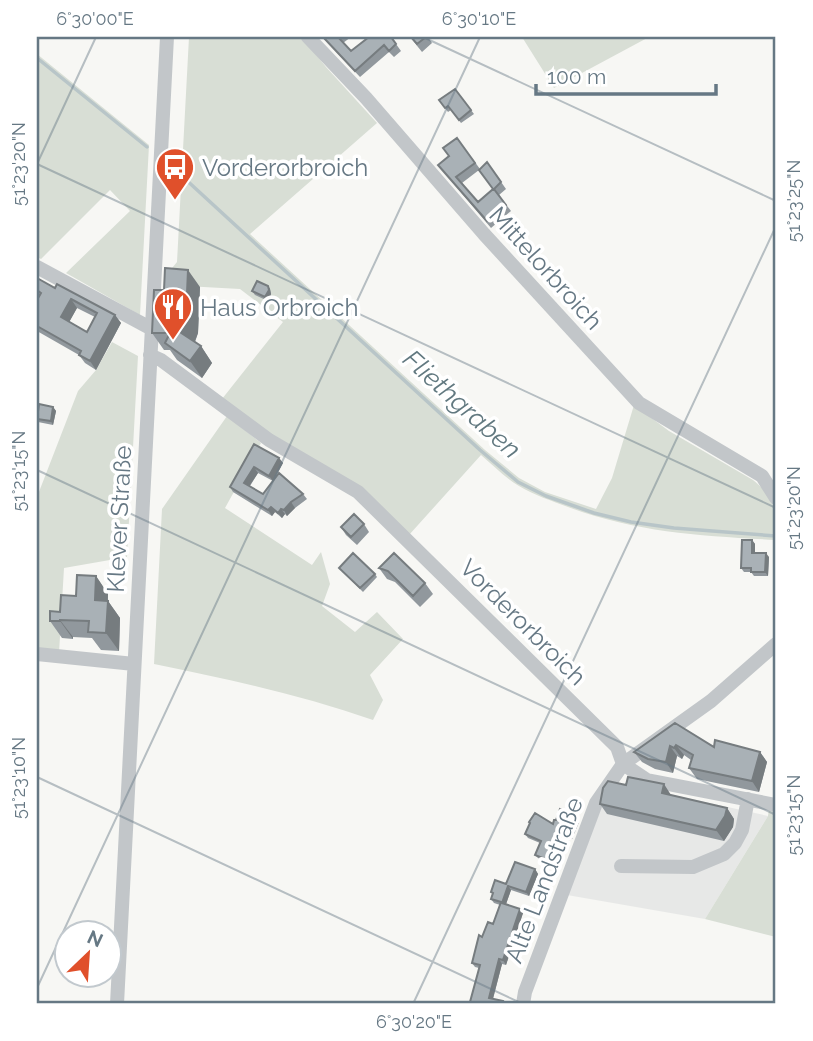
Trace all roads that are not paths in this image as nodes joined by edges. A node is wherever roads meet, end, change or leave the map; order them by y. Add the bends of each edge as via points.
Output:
1 (167, 37) edge
2 (308, 37) edge
3 (37, 267) edge
4 (152, 329) junction
5 (150, 355) junction
6 (776, 498) edge
7 (776, 644) edge
8 (37, 654) edge
9 (134, 664) junction
10 (623, 764) junction
11 (748, 799) junction
12 (776, 806) edge
13 (621, 866) dead end
14 (117, 1004) edge
15 (523, 1004) edge

1 - 4 street, Klever Straße
2 - 6 street, Mittelorbroich via 639,403 762,476
3 - 4 street
4 - 5 street, Klever Straße
5 - 9 street, Klever Straße
5 - 10 street, Vorderorbroich via 269,440 358,492 617,747
7 - 10 street, Alte Landstraße via 711,701
8 - 9 street
9 - 14 street, Klever Straße
10 - 11 street, Vorderorbroich via 647,780
10 - 15 street, Alte Landstraße via 596,803
11 - 12 street, Vorderorbroich
11 - 13 street via 742,830 724,854 692,867

